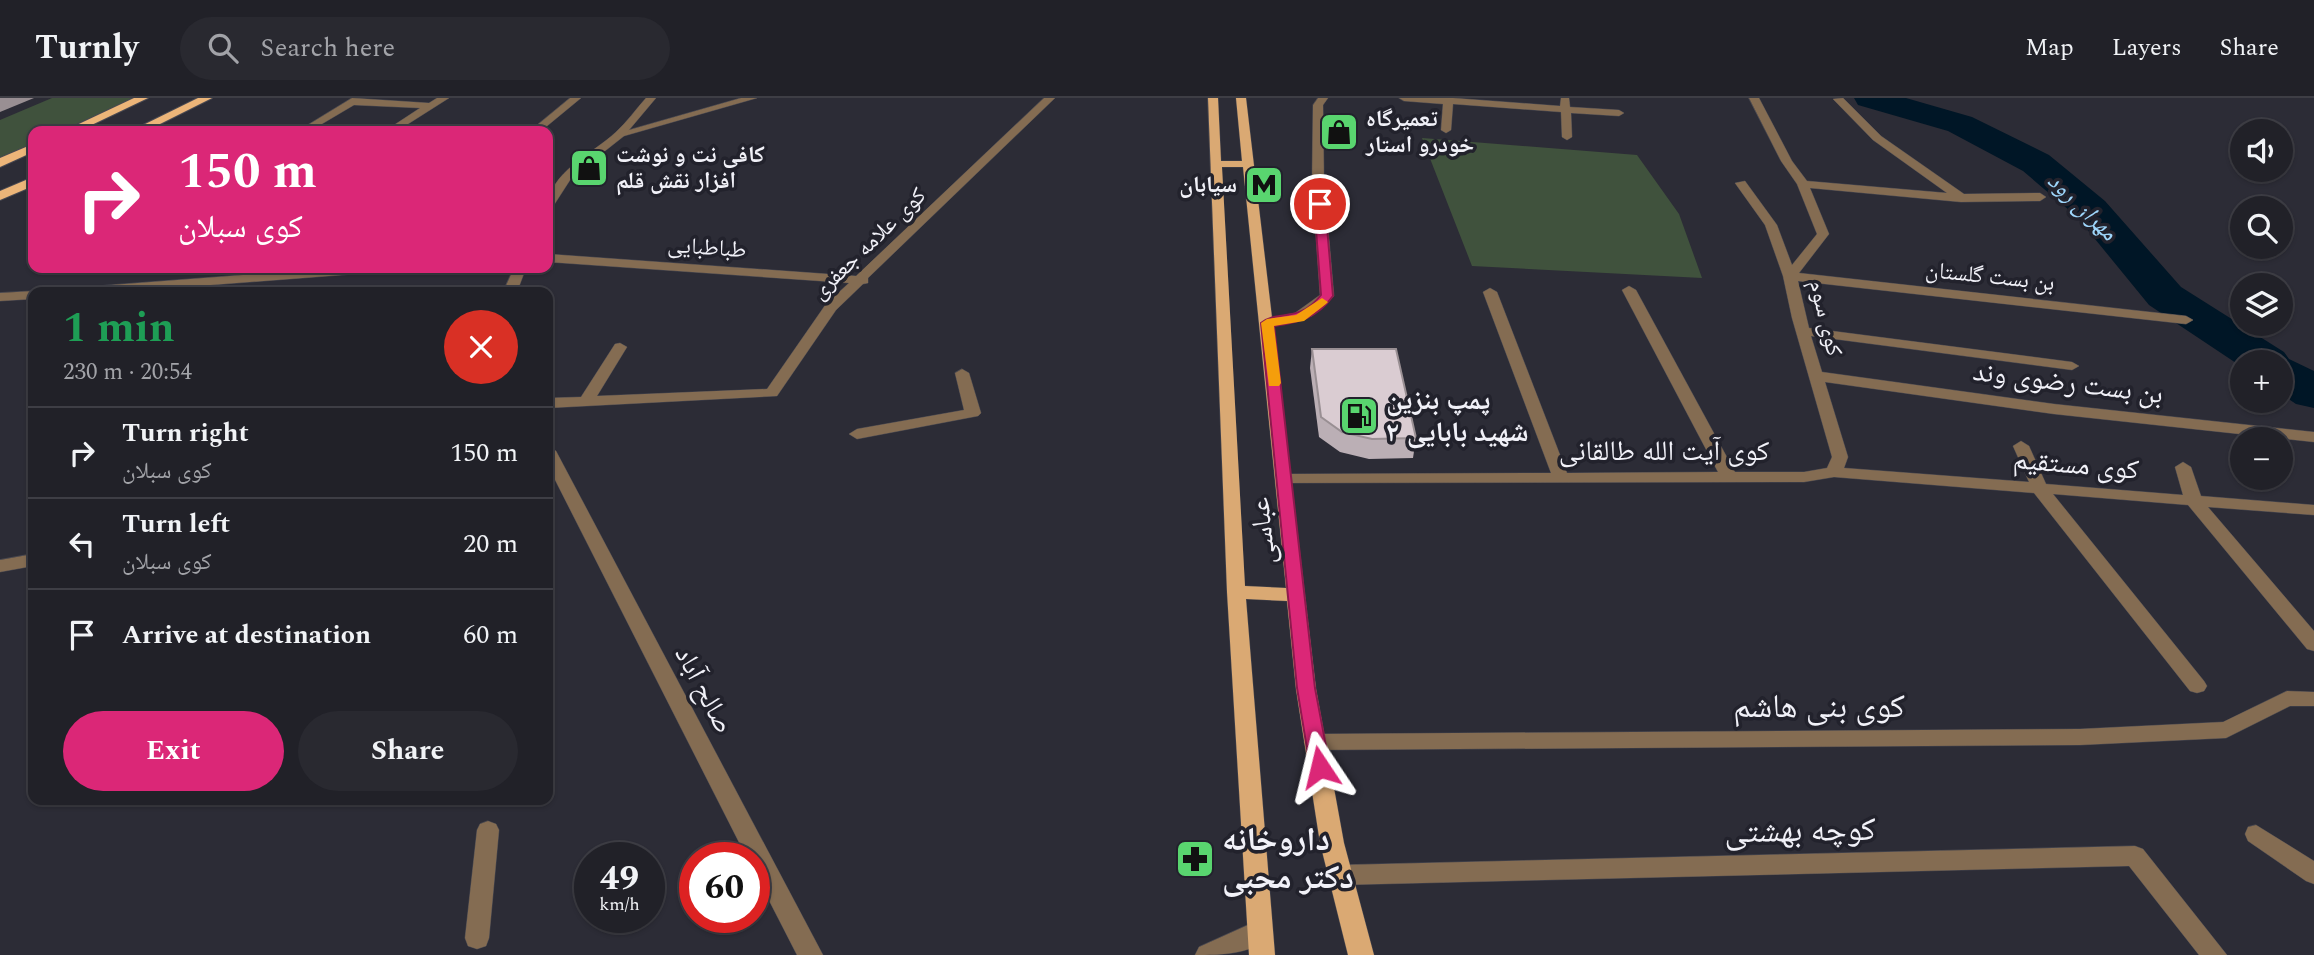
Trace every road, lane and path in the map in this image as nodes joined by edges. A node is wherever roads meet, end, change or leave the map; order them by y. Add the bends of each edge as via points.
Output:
1 (143, 98) edge
2 (207, 98) edge
3 (444, 98) edge
4 (576, 98) edge
5 (651, 98) edge
6 (752, 98) edge
7 (1050, 98) edge
8 (1213, 98) edge
9 (1241, 98) edge
10 (1323, 98) edge
11 (1405, 98) edge
12 (1754, 98) edge
13 (1838, 99) edge
14 (356, 100) edge
15 (1447, 100) edge
16 (1565, 104) edge
17 (432, 106) junction
18 (1619, 113) dead end
19 (81, 126) edge
20 (148, 126) edge
21 (312, 126) edge
22 (398, 126) edge
23 (540, 126) edge
24 (1446, 130) dead end
25 (620, 134) junction
26 (1567, 137) dead end
27 (28, 150) edge
28 (0, 163) edge
29 (1216, 164) junction
30 (1250, 164) junction
31 (28, 183) edge
32 (1741, 183) dead end
33 (1803, 184) junction
34 (0, 196) edge
35 (2040, 197) dead end
36 (553, 198) edge
37 (1961, 198) junction
38 (553, 258) edge
39 (317, 273) edge
40 (1790, 276) junction
41 (863, 279) junction
42 (136, 287) edge
43 (1629, 290) dead end
44 (1490, 292) dead end
45 (28, 295) edge
46 (0, 297) edge
47 (2186, 320) dead end
48 (1267, 323) junction
49 (1803, 331) junction
50 (620, 347) dead end
51 (2072, 366) dead end
52 (962, 373) dead end
53 (1816, 376) junction
54 (586, 401) junction
55 (553, 403) edge
56 (857, 435) dead end
57 (2314, 437) edge
58 (2021, 446) dead end
59 (553, 466) edge
60 (2183, 467) dead end
61 (1834, 472) junction
62 (1729, 477) junction
63 (1561, 478) junction
64 (1284, 479) junction
65 (2040, 489) junction
66 (2194, 501) junction
67 (2314, 510) edge
68 (28, 561) edge
69 (0, 566) edge
70 (1236, 592) junction
71 (1296, 595) junction
72 (2314, 645) edge
73 (2197, 686) dead end
74 (2314, 699) edge
75 (1315, 742) junction
76 (488, 830) dead end
77 (2256, 834) dead end
78 (2314, 874) edge
79 (1340, 875) junction
80 (477, 938) dead end
81 (1261, 943) edge
82 (810, 955) edge
83 (1208, 955) edge
84 (1361, 955) edge
85 (2214, 955) edge

1 - 19 highway
2 - 20 highway
3 - 17 street
4 - 23 street
5 - 25 street
6 - 25 street
7 - 41 street, کوی علامه جعفری
8 - 29 main road, عباسى
9 - 30 main road, عباسى
10 - 48 street via 1318,105 1318,181 1327,296 1300,318
11 - 15 street
12 - 33 street
13 - 37 street via 1877,138
14 - 17 street
14 - 21 street
15 - 16 street
15 - 24 street
16 - 18 street
16 - 26 street
17 - 22 street
25 - 36 street via 568,175
27 - 28 highway
29 - 30 main road
29 - 70 main road, عباسى
30 - 48 main road, عباسى
31 - 34 highway
32 - 40 street via 1771,225
33 - 37 street
33 - 40 street, کوی سوم via 1823,234
35 - 37 street
38 - 41 street, طباطبایی
39 - 42 street
40 - 47 street, بن بست گلستان
40 - 49 street, کوی سوم
41 - 54 street, کوی علامه جعفری via 831,307 772,393
43 - 62 street
44 - 63 street
45 - 46 street
48 - 64 main road, عباسى
49 - 51 street
49 - 53 street, کوی سوم
50 - 54 street
52 - 56 street via 973,413
53 - 57 street, بن بست رضوی وند via 2054,409
53 - 61 street, کوی سوم via 1840,457
54 - 55 street, کوی علامه جعفری
58 - 65 street
59 - 82 street, صالح آباد
60 - 66 street
61 - 62 street, کوی آیت الله طالقانی via 1804,478
61 - 65 street, کوی مستقیم
62 - 63 street, کوی آیت الله طالقانی
63 - 64 street, کوی آیت الله طالقانی
64 - 71 main road, عباسى
65 - 66 street, کوی مستقیم
65 - 73 street
66 - 67 street, کوی مستقیم
66 - 72 street
68 - 69 street
70 - 71 main road
70 - 81 main road, عباسى
71 - 75 main road, عباسى
74 - 75 street, کوی بنی هاشم via 2287,698 2226,730 2080,737
75 - 79 main road, عباسى
76 - 80 street
77 - 78 street
79 - 84 main road, عباسى
79 - 85 street, کوچه بهشتی via 2135,856
81 - 83 street

